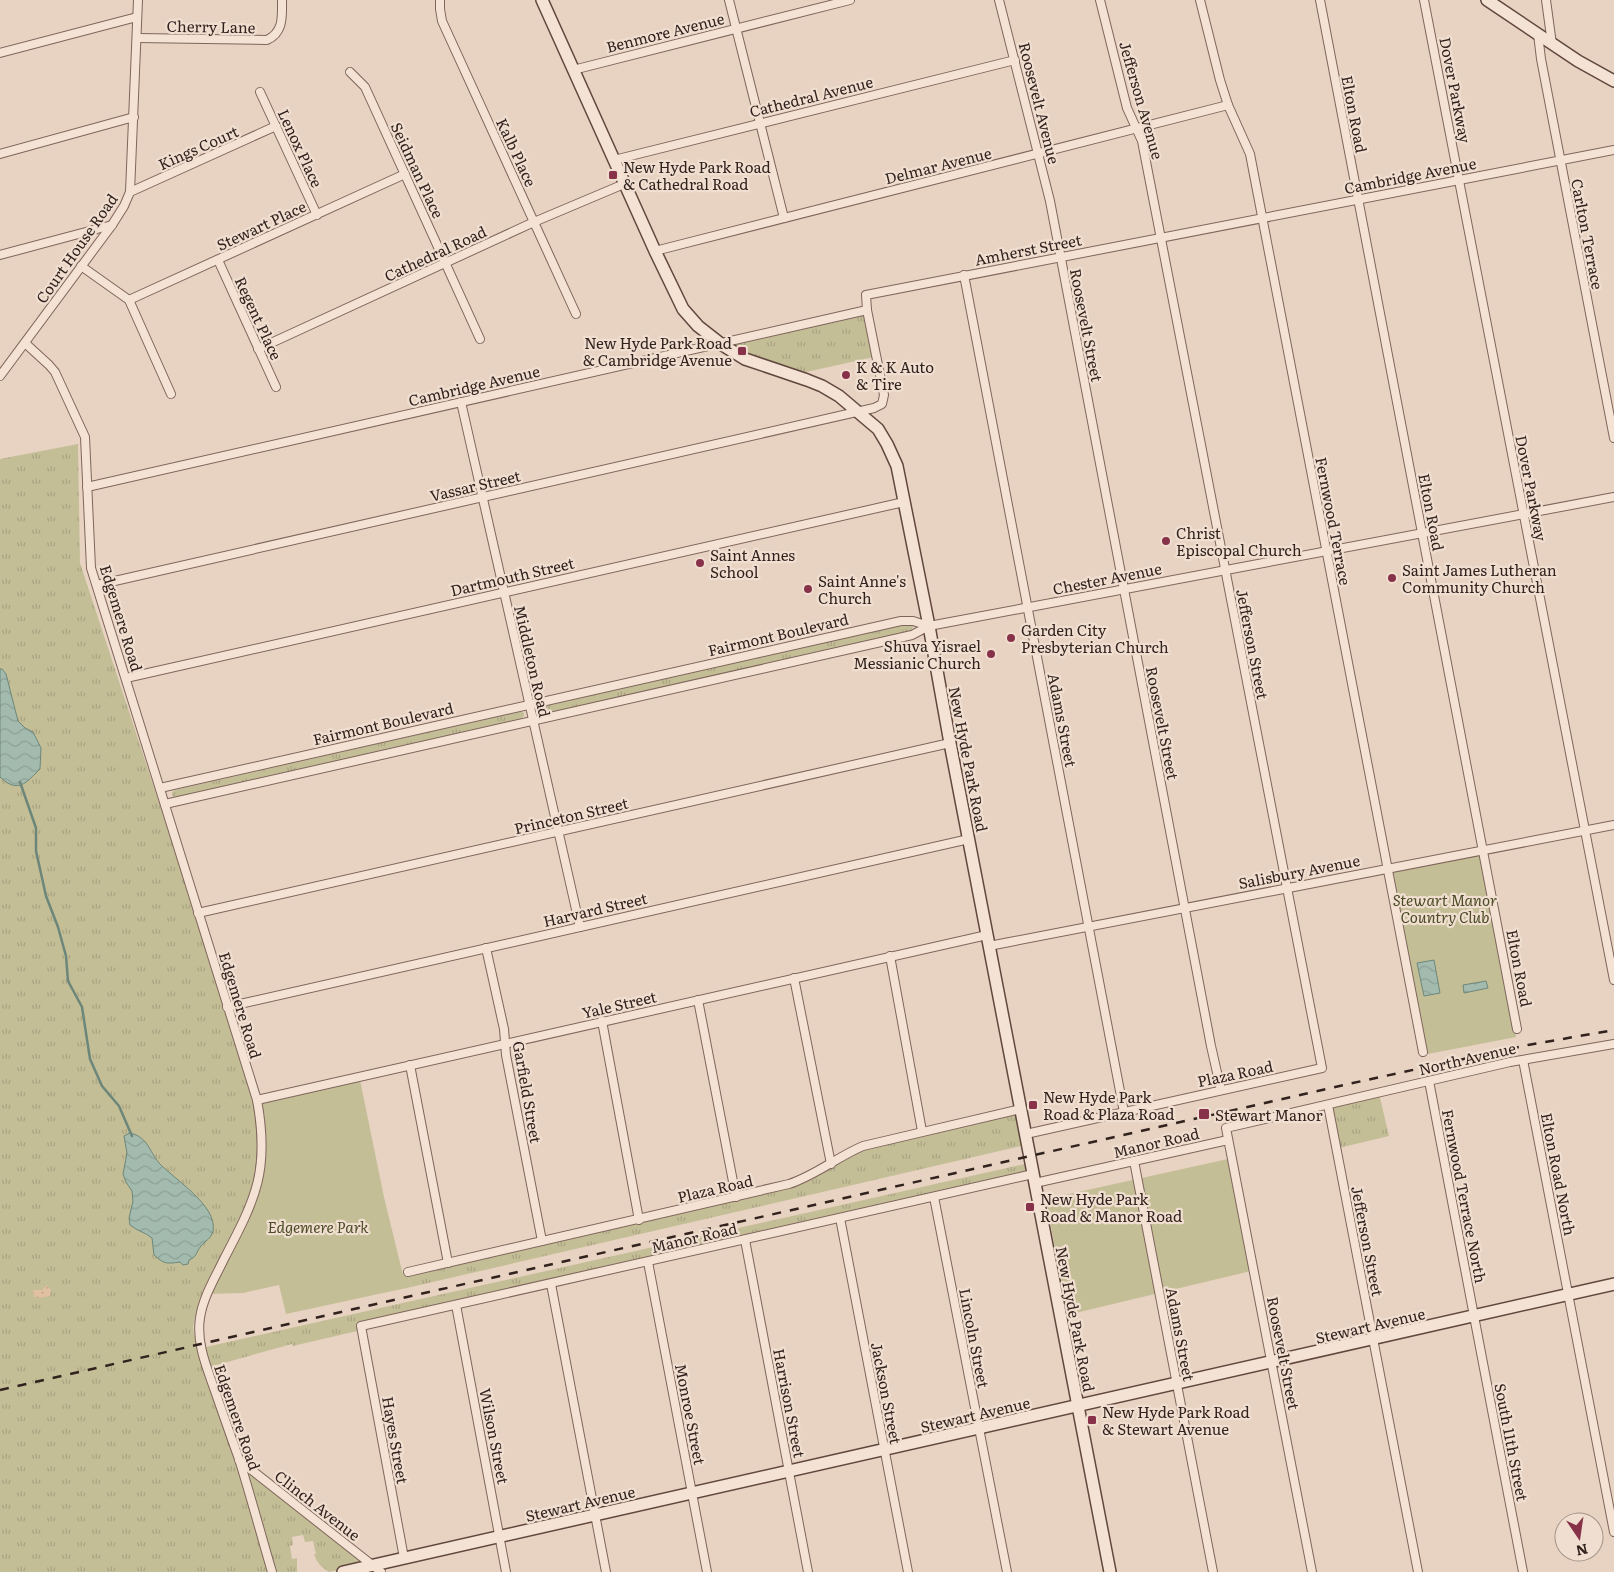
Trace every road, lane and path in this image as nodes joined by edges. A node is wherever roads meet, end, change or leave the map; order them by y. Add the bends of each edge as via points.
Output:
1 (138, 0) edge
2 (282, 0) edge
3 (440, 0) edge
4 (542, 0) edge
5 (729, 0) edge
6 (850, 0) edge
7 (999, 0) edge
8 (1100, 0) edge
9 (1200, 0) edge
10 (1320, 0) edge
11 (1424, 0) edge
12 (1487, 0) edge
13 (1546, 0) edge
14 (137, 17) junction
15 (736, 29) junction
16 (1538, 34) junction
17 (137, 38) junction
18 (1552, 44) junction
19 (0, 53) edge
20 (1015, 60) junction
21 (573, 70) junction
22 (350, 72) dead end
23 (1614, 81) edge
24 (260, 92) dead end
25 (1228, 105) junction
26 (134, 117) junction
27 (760, 123) junction
28 (276, 126) junction
29 (1136, 129) junction
30 (1614, 150) edge
31 (0, 154) edge
32 (1038, 154) junction
33 (614, 160) junction
34 (1560, 160) junction
35 (405, 174) junction
36 (1459, 180) junction
37 (624, 184) junction
38 (130, 192) junction
39 (1358, 199) junction
40 (1052, 213) joint
41 (317, 214) junction
42 (784, 218) junction
43 (1262, 218) junction
44 (534, 222) junction
45 (112, 225) junction
46 (1210, 228) joint
47 (1161, 237) junction
48 (654, 251) junction
49 (0, 254) edge
50 (1060, 257) junction
51 (218, 260) junction
52 (446, 263) junction
53 (81, 266) junction
54 (964, 275) junction
55 (128, 300) junction
56 (867, 310) junction
57 (576, 314) dead end
58 (480, 338) dead end
59 (25, 343) junction
60 (721, 344) junction
61 (258, 349) junction
62 (0, 376) edge
63 (276, 387) dead end
64 (171, 394) dead end
65 (461, 402) junction
66 (859, 412) junction
67 (1614, 438) edge
68 (87, 487) junction
69 (1614, 497) edge
70 (482, 498) junction
71 (904, 502) junction
72 (1523, 514) junction
73 (1422, 533) junction
74 (1326, 551) junction
75 (1225, 570) junction
76 (97, 585) junction
77 (1123, 589) junction
78 (504, 592) junction
79 (1027, 607) junction
80 (929, 626) junction
81 (126, 678) junction
82 (529, 704) junction
83 (533, 721) junction
84 (950, 743) junction
85 (160, 788) junction
86 (165, 804) junction
87 (1614, 825) edge
88 (1584, 830) junction
89 (558, 832) junction
90 (969, 839) junction
91 (1483, 850) junction
92 (1387, 868) junction
93 (1286, 888) junction
94 (1184, 907) junction
95 (198, 913) junction
96 (580, 926) junction
97 (1089, 926) junction
98 (988, 940) junction
99 (486, 948) junction
100 (890, 956) junction
101 (794, 978) junction
102 (1614, 980) edge
103 (698, 1000) junction
104 (228, 1007) junction
105 (602, 1021) junction
106 (1517, 1028) dead end
107 (505, 1043) junction
108 (1614, 1044) edge
109 (1422, 1052) dead end
110 (1319, 1056) joint
111 (1523, 1060) junction
112 (410, 1065) junction
113 (1429, 1081) junction
114 (1221, 1090) junction
115 (256, 1100) junction
116 (1328, 1104) junction
117 (1021, 1109) junction
118 (1124, 1112) junction
119 (922, 1131) junction
120 (1026, 1134) junction
121 (1228, 1140) junction
122 (1134, 1161) junction
123 (831, 1164) junction
124 (1034, 1178) junction
125 (736, 1197) junction
126 (934, 1197) junction
127 (840, 1218) junction
128 (639, 1220) junction
129 (745, 1240) junction
130 (542, 1241) junction
131 (448, 1262) junction
132 (648, 1262) junction
133 (408, 1272) dead end
134 (551, 1284) junction
135 (1614, 1284) edge
136 (1568, 1295) junction
137 (456, 1305) junction
138 (1474, 1316) junction
139 (361, 1326) joint
140 (1373, 1340) junction
141 (1272, 1363) junction
142 (1177, 1384) junction
143 (1078, 1406) junction
144 (979, 1428) junction
145 (884, 1450) junction
146 (239, 1460) junction
147 (789, 1471) junction
148 (692, 1493) junction
149 (595, 1515) junction
150 (1614, 1532) edge
151 (500, 1536) junction
152 (404, 1558) junction
153 (376, 1570) edge
154 (272, 1572) edge
155 (343, 1572) edge
156 (506, 1572) edge
157 (606, 1572) edge
158 (707, 1572) edge
159 (808, 1572) edge
160 (908, 1572) edge
161 (1007, 1572) edge
162 (1110, 1572) edge
163 (1213, 1572) edge
164 (1312, 1572) edge
165 (1418, 1572) edge
166 (1522, 1572) edge

1 - 14 street, Court House Road
2 - 17 street, Cherry Lane via 280,30 267,40
3 - 44 street, Kalb Place via 442,21
4 - 21 main road, New Hyde Park Road
5 - 15 street
6 - 15 street, Benmore Avenue
7 - 20 street, Roosevelt Avenue
8 - 29 street, Jefferson Avenue via 1127,108
9 - 25 street, Fernwood Terrace
10 - 39 street, Elton Road
11 - 36 street, Dover Parkway
12 - 16 main road
13 - 18 street
14 - 17 street, Court House Road
14 - 19 street
15 - 21 street, Benmore Avenue
15 - 27 street
16 - 18 main road
16 - 34 street, Carlton Terrace
17 - 26 street, Court House Road
18 - 23 main road
20 - 27 street, Cathedral Avenue
20 - 32 street, Roosevelt Avenue
21 - 33 main road, New Hyde Park Road
22 - 35 street, Seidman Place via 365,87
24 - 28 street, Lenox Place
25 - 29 street, Delmar Avenue
25 - 43 street, Fernwood Terrace via 1250,154
26 - 31 street
26 - 38 street, Court House Road
27 - 33 street, Cathedral Avenue
27 - 42 street
28 - 38 street, Kings Court
28 - 41 street, Lenox Place
29 - 32 street, Delmar Avenue
29 - 47 street, Jefferson Avenue via 1142,141
30 - 34 street, Cambridge Avenue
32 - 40 street, Roosevelt Avenue
32 - 42 street, Delmar Avenue
33 - 37 main road, New Hyde Park Road
34 - 36 street, Cambridge Avenue
34 - 67 street, Carlton Terrace
35 - 41 street, Stewart Place
35 - 52 street, Seidman Place
36 - 39 street, Cambridge Avenue
36 - 72 street, Dover Parkway
37 - 44 street, Cathedral Road
37 - 48 main road, New Hyde Park Road
38 - 45 street, Court House Road
39 - 43 street, Cambridge Avenue
39 - 73 street, Elton Road
40 - 50 street, Roosevelt Street
41 - 51 street, Stewart Place
42 - 48 street, Delmar Avenue
43 - 46 street, Cambridge Avenue
43 - 74 street, Fernwood Terrace
44 - 52 street, Cathedral Road
44 - 57 street, Kalb Place
45 - 49 street
45 - 53 street, Court House Road
46 - 47 street, Amherst Street
47 - 50 street, Amherst Street
47 - 75 street, Jefferson Street
48 - 60 main road, New Hyde Park Road via 683,309
50 - 54 street, Amherst Street
50 - 77 street, Roosevelt Street
51 - 55 street, Stewart Place
51 - 61 street, Regent Place
52 - 58 street, Seidman Place
52 - 61 street, Cathedral Road
53 - 55 street
53 - 59 street, Court House Road
54 - 56 street, Amherst Street via 866,295
54 - 79 street, Adams Street
55 - 64 street
56 - 60 street, Cambridge Avenue
56 - 66 street, Vassar Street via 884,395 882,404
59 - 62 street, Court House Road
59 - 68 street, Edgemere Road via 55,372 84,437
60 - 65 street, Cambridge Avenue
60 - 66 main road, New Hyde Park Road via 754,363 822,386
61 - 63 street, Regent Place
65 - 68 street, Cambridge Avenue
65 - 70 street, Middleton Road
66 - 70 street, Vassar Street
66 - 71 main road, New Hyde Park Road via 878,429 887,444 897,466
68 - 76 street, Edgemere Road via 90,562
69 - 72 street, Chester Avenue
70 - 76 street, Vassar Street
70 - 78 street, Middleton Road
71 - 78 street, Dartmouth Street
71 - 80 main road, New Hyde Park Road
72 - 73 street, Chester Avenue
72 - 88 street, Dover Parkway
73 - 74 street, Chester Avenue
73 - 91 street, Elton Road
74 - 75 street, Chester Avenue
74 - 92 street, Fernwood Terrace
75 - 77 street, Chester Avenue
75 - 93 street, Jefferson Street
76 - 81 street, Edgemere Road
77 - 79 street, Chester Avenue
77 - 94 street, Roosevelt Street
78 - 81 street, Dartmouth Street
78 - 82 street, Middleton Road
79 - 80 street, Chester Avenue
79 - 97 street, Adams Street
80 - 82 street, Fairmont Boulevard via 901,621
80 - 83 street, Fairmont Boulevard via 912,635
80 - 84 main road, New Hyde Park Road
81 - 85 street, Edgemere Road
82 - 83 street, Middleton Road
82 - 85 street, Fairmont Boulevard
83 - 86 street, Fairmont Boulevard
83 - 89 street, Middleton Road
84 - 89 street, Princeton Street
84 - 90 main road, New Hyde Park Road
85 - 86 street, Edgemere Road
86 - 95 street, Edgemere Road
87 - 88 street, Salisbury Avenue
88 - 91 street, Salisbury Avenue
88 - 102 street, Dover Parkway
89 - 95 street, Princeton Street
89 - 96 street, Middleton Road
90 - 96 street, Harvard Street
90 - 98 main road, New Hyde Park Road
91 - 92 street, Salisbury Avenue
91 - 106 street, Elton Road
92 - 93 street, Salisbury Avenue
92 - 109 street, Fernwood Terrace
93 - 94 street, Salisbury Avenue
93 - 110 street, Jefferson Street
94 - 97 street, Salisbury Avenue
94 - 114 street, Roosevelt Street
95 - 104 street, Edgemere Road
96 - 99 street, Harvard Street
97 - 98 street, Salisbury Avenue
97 - 118 street, Adams Street
98 - 100 street, Yale Street
98 - 117 main road, New Hyde Park Road
99 - 104 street, Harvard Street
99 - 107 street, Garfield Street
100 - 101 street, Yale Street
100 - 119 street
101 - 103 street, Yale Street
101 - 123 street
103 - 105 street, Yale Street
103 - 125 street
104 - 115 street, Edgemere Road
105 - 107 street, Yale Street
105 - 128 street
107 - 112 street, Yale Street
107 - 130 street, Garfield Street
108 - 111 street, North Avenue
110 - 114 street, Plaza Road via 1322,1068
111 - 113 street, North Avenue
111 - 136 street, Elton Road North
112 - 115 street, Yale Street
112 - 131 street
113 - 116 street, North Avenue
113 - 138 street, Fernwood Terrace North
114 - 118 street, Plaza Road
115 - 146 street, Edgemere Road via 263,1142 259,1179 247,1216 204,1300 199,1325 205,1361
116 - 121 street via 1226,1128
116 - 140 street, Jefferson Street
117 - 119 street, Plaza Road
117 - 120 main road, New Hyde Park Road
118 - 120 street, Plaza Road
119 - 123 street, Plaza Road via 863,1146
120 - 124 main road, New Hyde Park Road
121 - 122 street, Manor Road
121 - 141 street, Roosevelt Street
122 - 124 street, Manor Road
122 - 142 street, Adams Street
123 - 125 street, Plaza Road via 800,1180
124 - 126 street, Manor Road
124 - 143 main road, New Hyde Park Road
125 - 128 street, Plaza Road
126 - 127 street, Manor Road
126 - 144 street, Lincoln Street
127 - 129 street, Manor Road
127 - 145 street, Jackson Street
128 - 130 street, Plaza Road
129 - 132 street, Manor Road
129 - 147 street, Harrison Street
130 - 131 street, Plaza Road
131 - 133 street, Plaza Road
132 - 134 street, Manor Road
132 - 148 street, Monroe Street
134 - 137 street, Manor Road
134 - 149 street
135 - 136 main road, Stewart Avenue
136 - 138 main road, Stewart Avenue
136 - 150 street, Elton Road North
137 - 139 street, Manor Road
137 - 151 street, Wilson Street
138 - 140 main road, Stewart Avenue
138 - 166 street, South 11th Street
139 - 152 street, Hayes Street
140 - 141 main road, Stewart Avenue
140 - 165 street, Jefferson Street
141 - 142 main road, Stewart Avenue
141 - 164 street, Roosevelt Street
142 - 143 main road, Stewart Avenue
142 - 163 street, Adams Street
143 - 144 main road, Stewart Avenue
143 - 162 main road, New Hyde Park Road
144 - 145 main road, Stewart Avenue
144 - 161 street, Lincoln Street
145 - 147 main road, Stewart Avenue
145 - 160 street, Jackson Street
146 - 153 street, Clinch Avenue
146 - 154 street, Edgemere Road
147 - 148 main road, Stewart Avenue
147 - 159 street, Harrison Street
148 - 149 main road, Stewart Avenue
148 - 158 street, Monroe Street
149 - 151 main road, Stewart Avenue
149 - 157 street
151 - 152 main road, Stewart Avenue
151 - 156 street, Wilson Street
152 - 153 main road, Stewart Avenue
153 - 155 main road, Stewart Avenue

